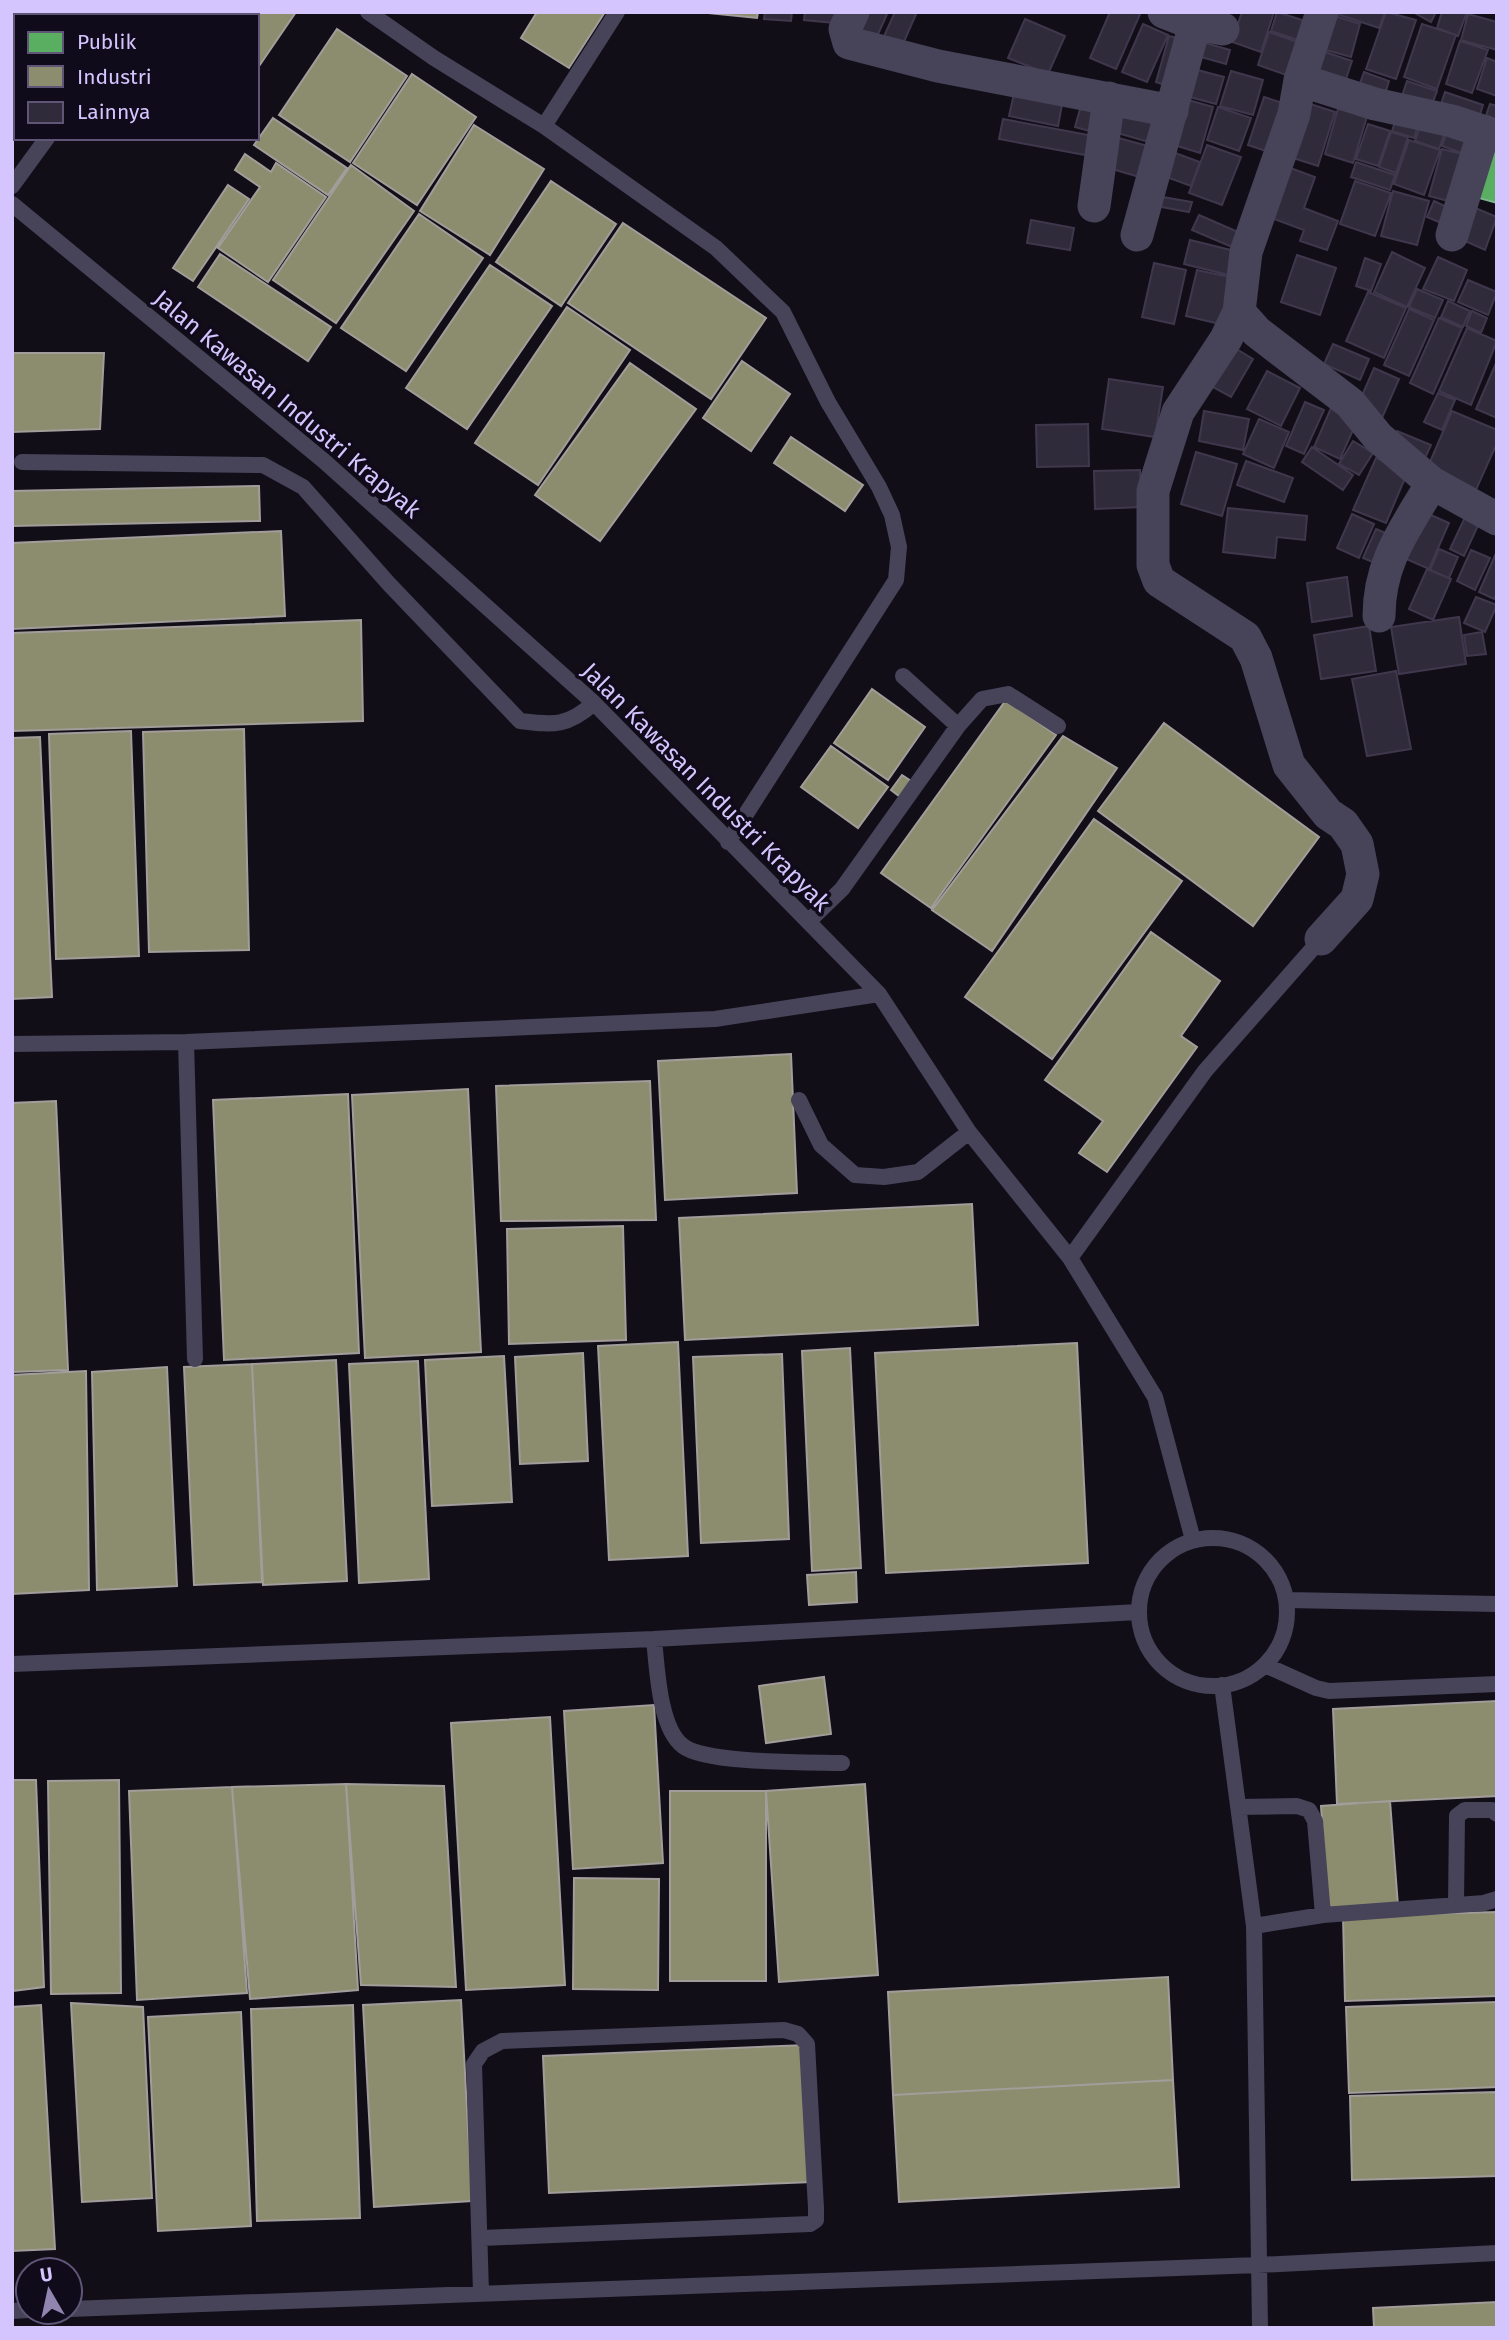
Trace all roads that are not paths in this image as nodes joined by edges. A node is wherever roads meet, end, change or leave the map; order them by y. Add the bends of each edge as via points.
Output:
1 (368, 12) edge
2 (617, 12) edge
3 (853, 12) edge
4 (1164, 12) edge
5 (1322, 12) edge
6 (1300, 80) junction
7 (1109, 98) junction
8 (1172, 111) junction
9 (544, 126) junction
10 (1490, 133) edge
11 (46, 140) edge
12 (12, 186) edge
13 (12, 204) edge
14 (1094, 206) dead end
15 (1137, 235) dead end
16 (1452, 235) dead end
17 (1239, 312) junction
18 (22, 462) dead end
19 (1432, 483) junction
20 (1497, 519) edge
21 (1379, 616) dead end
22 (903, 676) dead end
23 (594, 703) junction
24 (958, 726) junction
25 (1058, 726) dead end
26 (728, 842) junction
27 (809, 921) junction
28 (1321, 939) joint
29 (879, 994) junction
30 (186, 1042) junction
31 (12, 1044) edge
32 (799, 1100) dead end
33 (969, 1132) junction
34 (1070, 1258) junction
35 (195, 1359) dead end
36 (1193, 1540) junction
37 (1286, 1600) junction
38 (1497, 1604) edge
39 (1138, 1612) junction
40 (654, 1639) junction
41 (12, 1664) edge
42 (1265, 1665) junction
43 (1497, 1684) edge
44 (1222, 1685) junction
45 (842, 1763) dead end
46 (1238, 1807) junction
47 (1497, 1814) edge
48 (1497, 1899) edge
49 (1456, 1905) junction
50 (1323, 1915) junction
51 (1254, 1926) junction
52 (482, 2238) junction
53 (1497, 2253) edge
54 (1258, 2265) junction
55 (481, 2292) junction
56 (84, 2308) edge
57 (1261, 2328) edge

1 - 9 lane
2 - 9 lane
3 - 7 street via 845,29 849,43 938,66
4 - 8 street via 1209,27
5 - 6 street
6 - 10 street
6 - 17 street via 1294,114 1247,252
7 - 8 street
7 - 14 street
8 - 15 street
9 - 26 lane via 716,248 783,312 892,515 899,547 896,580
10 - 16 street
11 - 12 lane
13 - 23 lane, Jalan Kawasan Industri Krapyak via 324,461
17 - 19 street via 1257,332 1350,404 1378,437
17 - 28 street via 1178,412 1153,491 1153,565 1159,581 1245,637 1256,658 1289,765 1357,844 1363,874 1357,899
18 - 23 lane via 263,465 303,486 520,721 552,725 576,719
19 - 20 street
19 - 21 street via 1382,576
22 - 24 lane
23 - 26 lane, Jalan Kawasan Industri Krapyak
24 - 25 lane via 982,699 1008,694
24 - 27 lane via 842,889
26 - 27 lane, Jalan Kawasan Industri Krapyak
27 - 29 lane, Jalan Kawasan Industri Krapyak
28 - 34 lane via 1205,1071
29 - 30 lane via 715,1019
29 - 33 lane, Jalan Kawasan Industri Krapyak
30 - 31 lane
30 - 35 lane
32 - 33 lane via 821,1145 855,1175 884,1178 918,1172
33 - 34 lane, Jalan Kawasan Industri Krapyak
34 - 36 lane, Jalan Kawasan Industri Krapyak via 1155,1397
36 - 37 lane via 1218,1538 1242,1543 1263,1557 1278,1577
36 - 39 lane via 1171,1550 1154,1567 1142,1588
37 - 38 lane
37 - 42 lane via 1286,1624 1279,1646
39 - 40 lane
39 - 44 lane via 1142,1637 1155,1659 1174,1675 1197,1684
40 - 41 lane
40 - 45 lane via 668,1723 682,1746 707,1756
42 - 43 lane via 1329,1691
42 - 44 lane via 1245,1679
44 - 46 lane
46 - 50 lane via 1284,1805 1309,1810 1315,1821
46 - 51 lane
47 - 49 lane via 1465,1810 1457,1816
48 - 49 lane
49 - 50 lane
50 - 51 lane
51 - 54 lane
52 - 52 lane via 810,2224 816,2220 816,2208 807,2044 798,2034 784,2030 502,2040 483,2051 474,2064
52 - 55 lane
53 - 54 lane
54 - 55 lane
54 - 57 lane
55 - 56 lane

